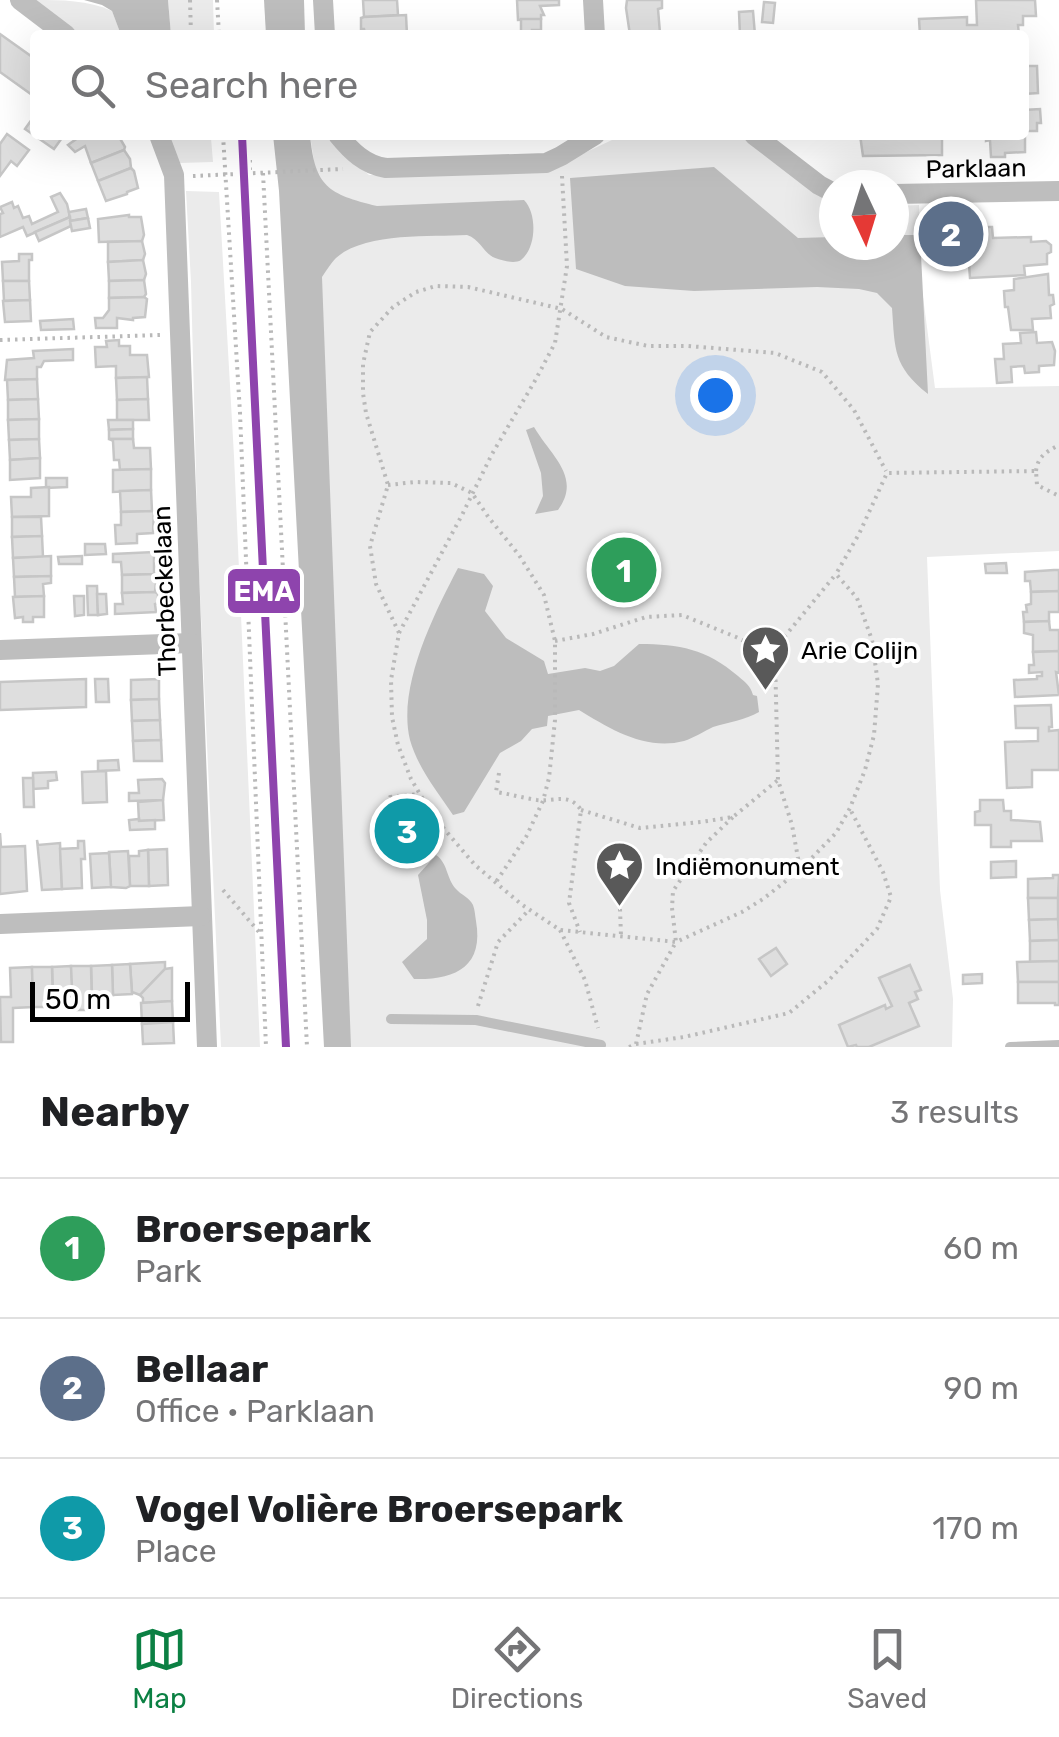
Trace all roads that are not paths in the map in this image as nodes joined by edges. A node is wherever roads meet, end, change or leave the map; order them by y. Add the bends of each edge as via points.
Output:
1 (20, 0) edge
2 (323, 0) edge
3 (593, 0) edge
4 (59, 30) edge
5 (324, 30) edge
6 (595, 30) edge
7 (160, 140) edge
8 (342, 140) edge
9 (587, 140) edge
10 (760, 140) edge
11 (819, 185) edge
12 (1059, 191) edge
13 (909, 194) edge
14 (192, 644) junction
15 (0, 650) edge
16 (202, 916) junction
17 (0, 924) edge
18 (391, 1018) dead end
19 (601, 1045) edge
20 (1059, 1046) edge
21 (206, 1047) edge
22 (1010, 1047) edge

1 - 4 street
2 - 5 street
3 - 6 street
7 - 14 street, Thorbeckelaan via 174,176
8 - 9 street via 372,166 386,168 546,162
10 - 11 street
12 - 13 street, Parklaan
14 - 15 street
14 - 16 street, Thorbeckelaan
16 - 17 street
16 - 21 street, Thorbeckelaan
18 - 19 lane via 476,1020
20 - 22 lane

